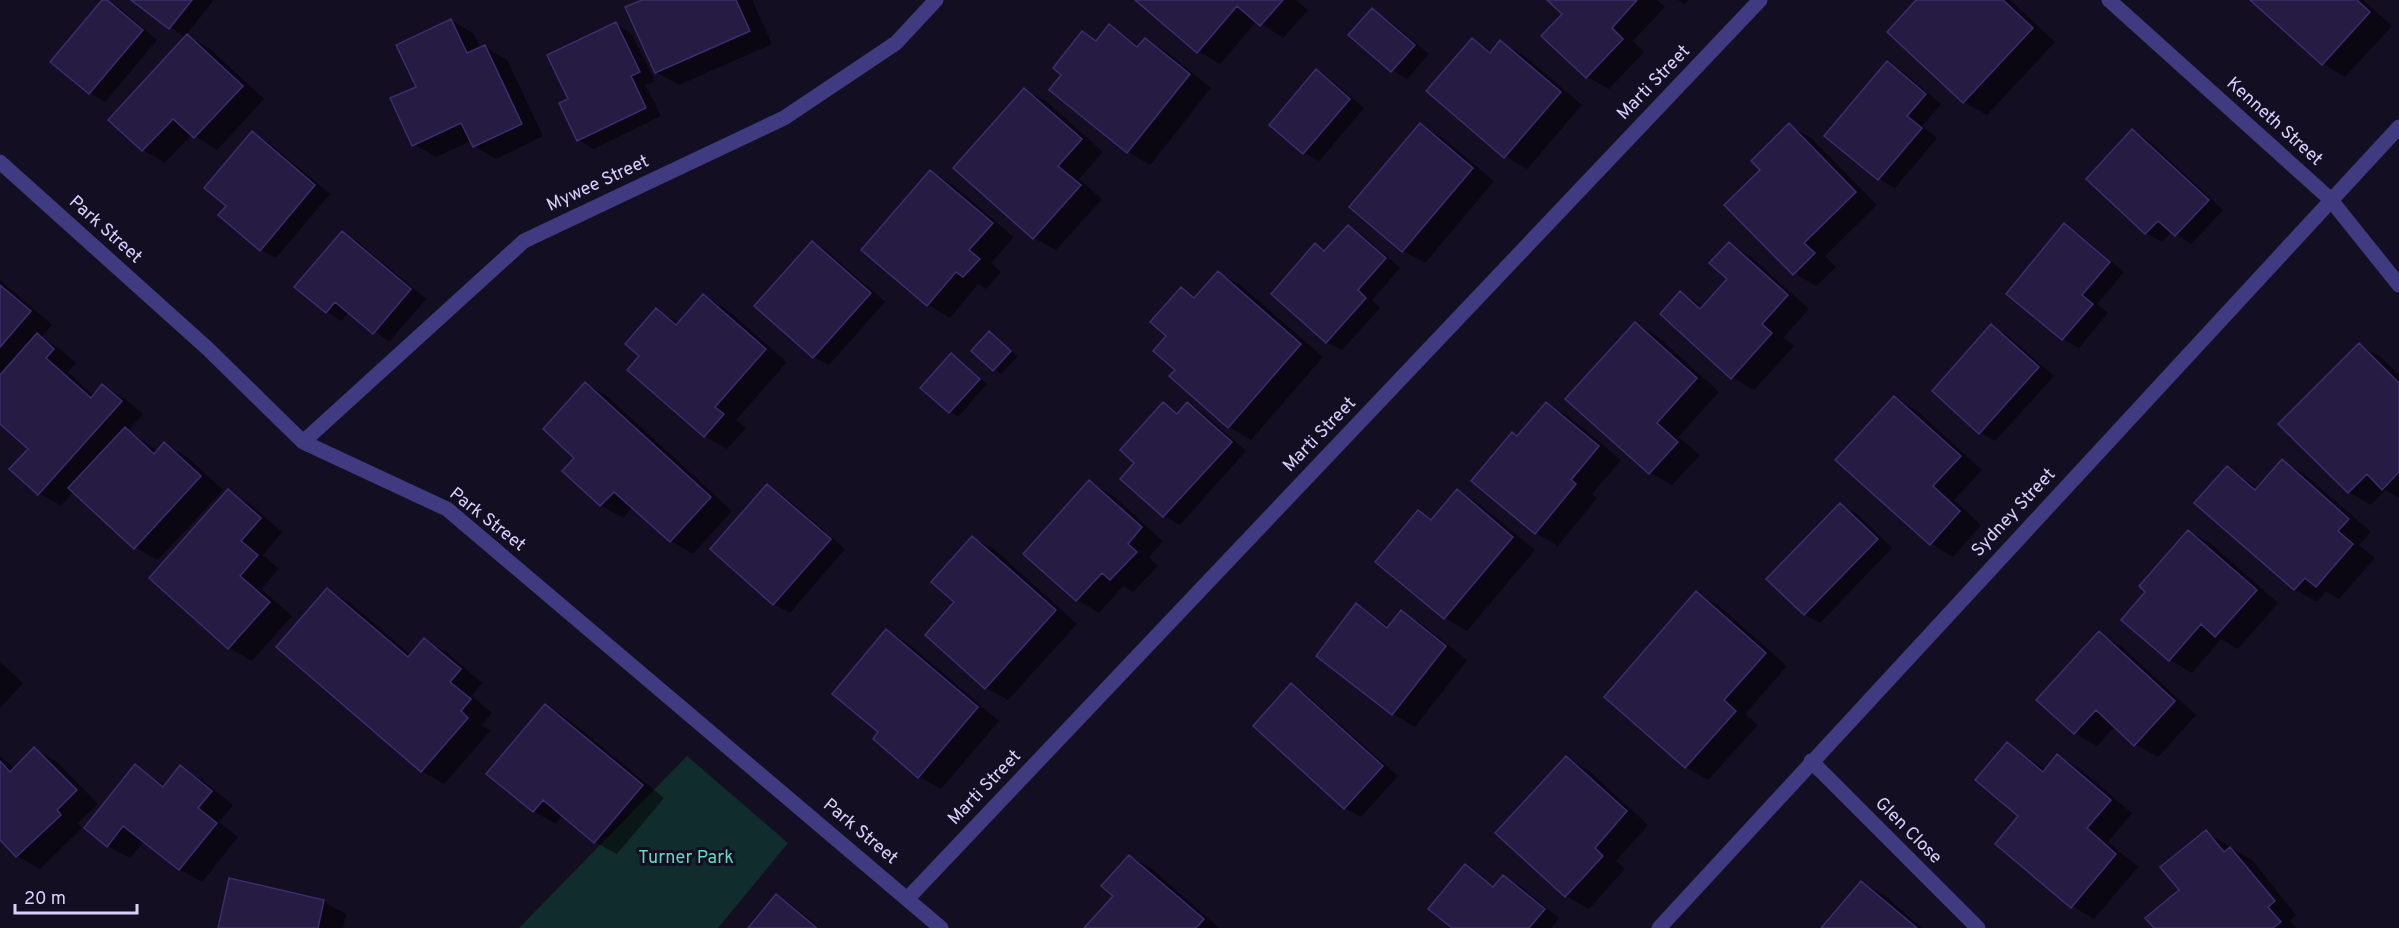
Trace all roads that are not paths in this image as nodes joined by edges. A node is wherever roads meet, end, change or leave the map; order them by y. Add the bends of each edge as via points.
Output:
1 (936, 0) edge
2 (1760, 0) edge
3 (2109, 0) edge
4 (2399, 127) edge
5 (0, 162) edge
6 (2330, 199) junction
7 (2399, 285) edge
8 (303, 442) junction
9 (1811, 762) junction
10 (908, 898) junction
11 (941, 928) edge
12 (1659, 928) edge
13 (1978, 928) edge

1 - 8 street, Mywee Street via 896,44 784,118 524,241
2 - 10 street, Marti Street
3 - 6 street, Kenneth Street
4 - 6 street, Sydney Street
5 - 8 street, Park Street via 207,348
6 - 7 street, Kenneth Street
6 - 9 street, Sydney Street
8 - 10 street, Park Street via 447,509
9 - 12 street, Sydney Street
9 - 13 street, Glen Close
10 - 11 street, Park Street

